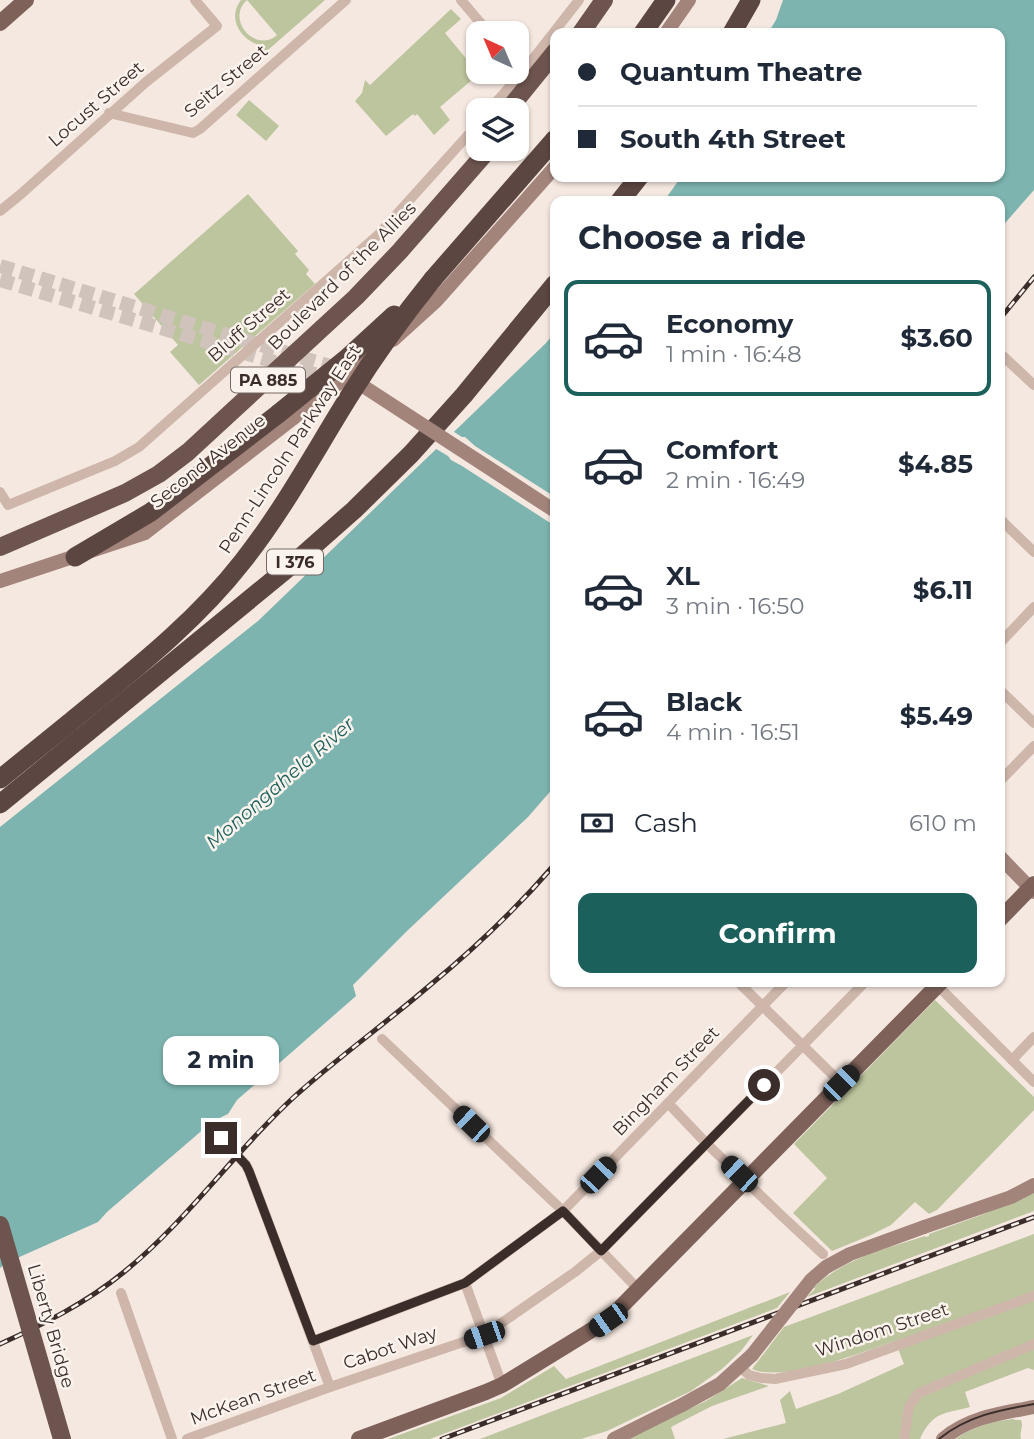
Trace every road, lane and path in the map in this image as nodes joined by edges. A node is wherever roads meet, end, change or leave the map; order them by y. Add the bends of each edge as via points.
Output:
1 (26, 0) edge
2 (195, 0) edge
3 (346, 0) edge
4 (461, 0) edge
5 (579, 0) edge
6 (589, 0) edge
7 (604, 0) edge
8 (666, 0) edge
9 (689, 0) edge
10 (751, 0) edge
11 (479, 21) edge
12 (0, 23) edge
13 (555, 28) edge
14 (570, 28) edge
15 (584, 28) edge
16 (646, 28) edge
17 (669, 28) edge
18 (736, 28) edge
19 (550, 33) edge
20 (550, 57) edge
21 (529, 58) edge
22 (550, 74) edge
23 (518, 98) edge
24 (529, 100) edge
25 (110, 113) junction
26 (466, 137) edge
27 (550, 145) edge
28 (466, 160) edge
29 (479, 161) edge
30 (550, 173) edge
31 (635, 182) edge
32 (624, 196) edge
33 (0, 211) edge
34 (433, 279) junction
35 (550, 290) edge
36 (1005, 361) edge
37 (324, 371) tunnel mouth
38 (346, 378) junction
39 (1034, 385) edge
40 (0, 492) edge
41 (550, 508) edge
42 (1005, 524) edge
43 (0, 536) edge
44 (0, 547) edge
45 (1034, 552) edge
46 (75, 557) junction
47 (0, 581) edge
48 (1034, 607) edge
49 (1005, 638) edge
50 (1005, 695) edge
51 (1034, 723) edge
52 (1034, 746) edge
53 (1005, 776) edge
54 (0, 779) edge
55 (0, 804) edge
56 (1005, 862) edge
57 (1033, 888) edge
58 (1005, 914) edge
59 (743, 987) edge
60 (781, 987) edge
61 (860, 987) edge
62 (933, 987) edge
63 (941, 987) edge
64 (763, 1007) junction
65 (1034, 1037) edge
66 (382, 1039) dead end
67 (803, 1046) junction
68 (1012, 1060) junction
69 (1034, 1082) edge
70 (841, 1083) junction
71 (668, 1103) junction
72 (221, 1138) dead end
73 (706, 1143) junction
74 (745, 1181) junction
75 (1034, 1185) edge
76 (563, 1211) junction
77 (0, 1225) edge
78 (601, 1251) junction
79 (823, 1254) dead end
80 (465, 1283) junction
81 (638, 1289) junction
82 (121, 1293) dead end
83 (1034, 1296) edge
84 (484, 1335) junction
85 (313, 1341) junction
86 (1034, 1344) edge
87 (740, 1367) junction
88 (502, 1385) junction
89 (330, 1387) junction
90 (1034, 1407) edge
91 (62, 1439) edge
92 (172, 1439) edge
93 (187, 1439) edge
94 (359, 1439) edge
95 (614, 1439) edge
96 (904, 1439) edge
97 (943, 1439) edge

1 - 12 main road
2 - 25 street, Locust Street via 217,26
3 - 25 street, Seitz Street via 193,133
4 - 11 street
5 - 13 street
6 - 14 highway
7 - 15 highway
8 - 16 highway
9 - 17 main road
10 - 18 highway
19 - 21 street
20 - 23 highway
22 - 24 highway
25 - 33 street, Locust Street
26 - 40 street, Bluff Street via 378,235 139,447 8,505
27 - 34 highway, Penn-Lincoln Parkway East / I 376
28 - 43 highway, Boulevard of the Allies / PA 885 via 379,258 192,436 99,496
29 - 44 highway, Boulevard of the Allies / PA 885 via 356,297 188,452 125,493
30 - 38 main road, Second Avenue via 436,301
31 - 32 highway
34 - 46 highway, bridge via 278,414 157,507
34 - 54 highway, Penn-Lincoln Parkway East / I 376, bridge via 372,362 271,523 228,580 166,643
35 - 55 highway, I 376 via 456,405 354,510
36 - 39 street
37 - 38 main road
38 - 41 main road, bridge
38 - 46 main road, Second Avenue via 151,530
42 - 45 street
46 - 47 main road, Second Avenue
48 - 49 street
50 - 51 street
52 - 53 street
56 - 57 main road
57 - 58 main road
59 - 64 street
60 - 64 street, Bingham Street
61 - 67 street, Cabot Way
62 - 70 main road
63 - 68 street
64 - 67 street
64 - 71 street, Bingham Street
65 - 68 street
66 - 76 street
67 - 70 street
67 - 73 street, Cabot Way
68 - 69 street
70 - 74 main road
71 - 73 street
71 - 76 street, Bingham Street
72 - 85 street via 249,1171
73 - 74 street
73 - 78 street, Cabot Way
74 - 79 street
74 - 81 main road
75 - 87 main road, bridge via 826,1266
76 - 78 street
76 - 80 street, Bingham Street
77 - 91 highway, Liberty Bridge, bridge
78 - 81 street
78 - 84 street, Cabot Way
80 - 84 street
80 - 85 street, Bingham Street
81 - 88 main road via 608,1320
82 - 92 street
83 - 87 street, Windom Street via 846,1364 775,1379 749,1375
84 - 88 street
84 - 89 street, Cabot Way
85 - 89 street
86 - 96 street via 919,1393 909,1406
87 - 95 main road via 710,1390
88 - 94 main road
89 - 93 street, McKean Street
90 - 97 main road via 984,1417

